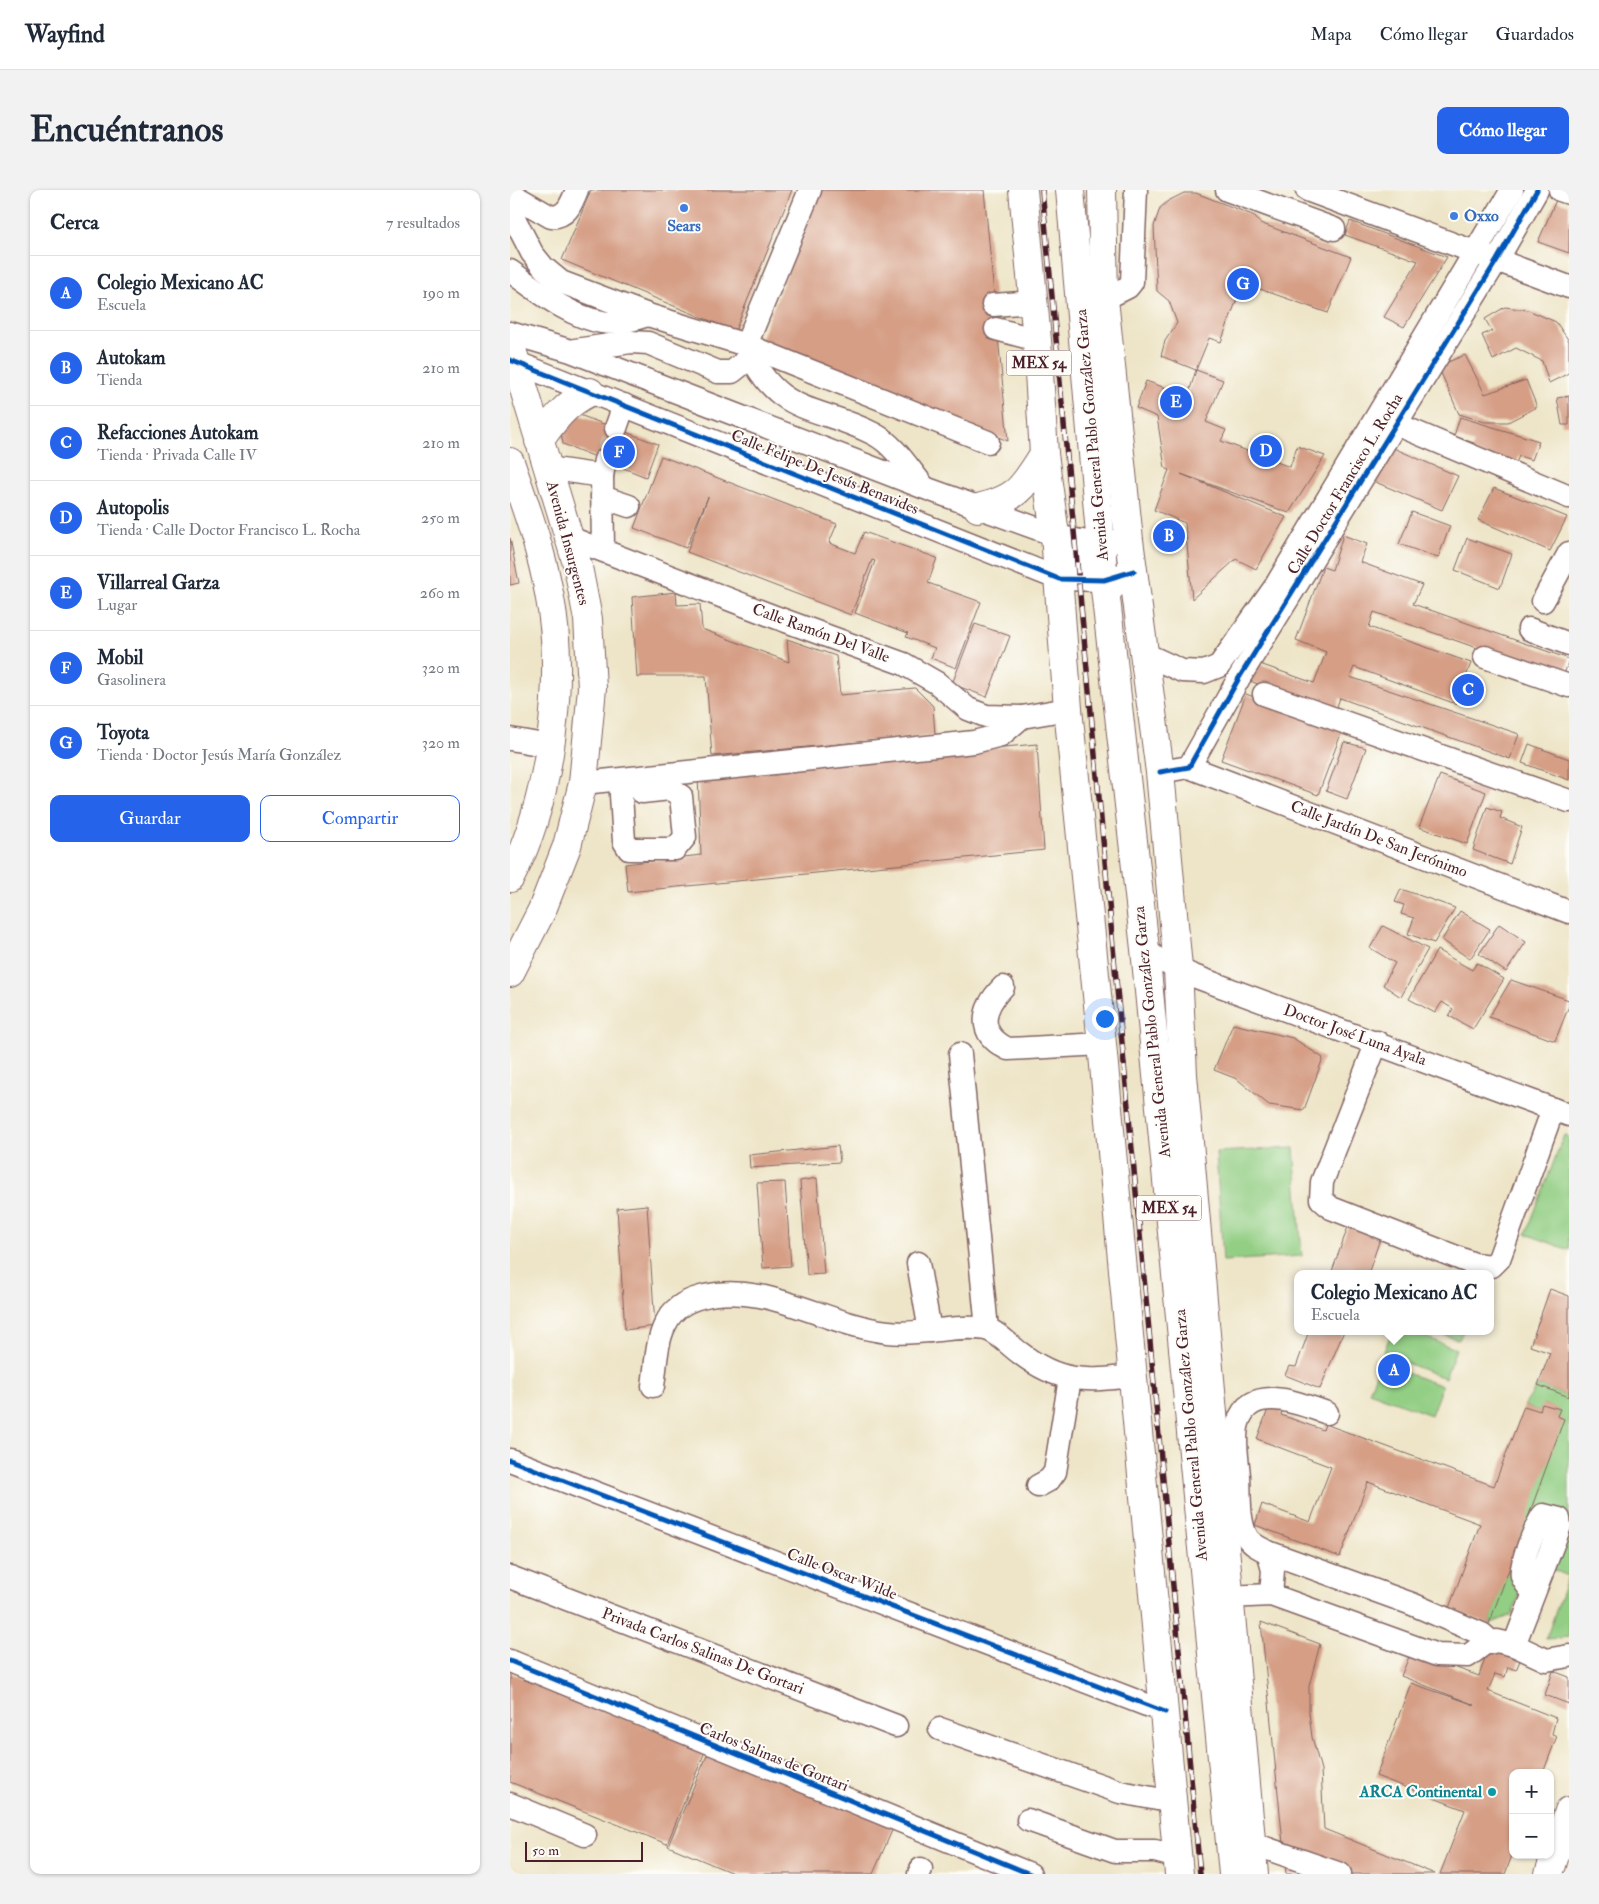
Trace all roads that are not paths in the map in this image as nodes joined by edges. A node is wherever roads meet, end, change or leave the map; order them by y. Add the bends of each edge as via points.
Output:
1 (510, 190) edge
2 (577, 190) edge
3 (810, 190) edge
4 (1023, 190) edge
5 (1070, 190) edge
6 (1102, 190) edge
7 (1227, 190) edge
8 (1302, 190) edge
9 (1307, 190) edge
10 (1512, 190) edge
11 (1537, 190) edge
12 (1560, 190) edge
13 (1134, 191) edge
14 (1569, 193) edge
15 (510, 194) edge
16 (1267, 197) edge
17 (1293, 214) junction
18 (1334, 229) dead end
19 (1474, 252) junction
20 (1497, 260) junction
21 (510, 271) edge
22 (1569, 287) edge
23 (1104, 299) junction
24 (1034, 302) junction
25 (648, 315) junction
26 (510, 333) edge
27 (1037, 340) junction
28 (571, 350) junction
29 (748, 351) junction
30 (513, 365) edge
31 (590, 392) junction
32 (624, 405) junction
33 (1396, 424) junction
34 (616, 428) tunnel mouth
35 (539, 441) junction
36 (988, 442) dead end
37 (1044, 454) junction
38 (510, 462) edge
39 (1360, 465) junction
40 (548, 468) junction
41 (603, 478) junction
42 (515, 488) edge
43 (925, 488) junction
44 (1569, 497) edge
45 (629, 506) dead end
46 (978, 508) junction
47 (1055, 535) junction
48 (570, 538) junction
49 (1129, 540) junction
50 (1102, 543) junction
51 (603, 549) junction
52 (1569, 552) edge
53 (1134, 571) junction
54 (1059, 579) junction
55 (1104, 580) junction
56 (1283, 592) junction
57 (1543, 600) dead end
58 (1529, 629) dead end
59 (1569, 644) edge
60 (1145, 654) junction
61 (1486, 657) dead end
62 (1219, 666) junction
63 (1239, 678) junction
64 (1569, 686) edge
65 (1264, 694) dead end
66 (1068, 709) junction
67 (1022, 717) junction
68 (510, 739) edge
69 (550, 746) junction
70 (1189, 767) junction
71 (1160, 772) junction
72 (583, 783) junction
73 (1163, 800) junction
74 (1569, 801) edge
75 (511, 875) edge
76 (1569, 912) edge
77 (1144, 949) junction
78 (1178, 968) junction
79 (510, 973) edge
80 (1003, 987) dead end
81 (1377, 1042) junction
82 (1102, 1044) junction
83 (960, 1054) dead end
84 (1561, 1112) edge
85 (918, 1263) dead end
86 (987, 1330) junction
87 (930, 1331) junction
88 (1134, 1376) junction
89 (1070, 1378) junction
90 (653, 1386) dead end
91 (1328, 1413) dead end
92 (510, 1460) edge
93 (1038, 1486) dead end
94 (1268, 1552) junction
95 (510, 1577) edge
96 (1533, 1593) dead end
97 (1271, 1594) junction
98 (1228, 1597) junction
99 (1490, 1641) junction
100 (1514, 1645) junction
101 (1569, 1656) edge
102 (510, 1661) edge
103 (1165, 1712) junction
104 (896, 1726) dead end
105 (940, 1729) dead end
106 (1173, 1802) junction
107 (510, 1804) edge
108 (1569, 1811) edge
109 (1028, 1820) dead end
110 (586, 1835) dead end
111 (1251, 1843) junction
112 (1178, 1865) edge
113 (1030, 1874) edge
114 (1233, 1874) edge
115 (1254, 1874) edge
116 (1340, 1874) edge
117 (1549, 1874) edge

1 - 15 street
2 - 15 street via 568,210 551,217
3 - 29 street
4 - 24 main road, MEX 54
5 - 50 main road, Avenida General Pablo González Garza / MEX 54
6 - 23 main road, Avenida General Pablo González Garza / MEX 54
7 - 16 street
8 - 17 street
9 - 19 street
10 - 19 street, Calle Doctor Francisco L. Rocha
11 - 20 street, Calle Doctor Francisco L. Rocha
12 - 14 street
13 - 23 street via 1132,282
15 - 25 street via 515,220 532,253 544,268 562,282
16 - 17 street
17 - 18 street
19 - 20 street
19 - 39 street, Calle Doctor Francisco L. Rocha
20 - 22 street
20 - 33 street, Calle Doctor Francisco L. Rocha
21 - 25 street via 579,315 602,323 624,322
23 - 49 main road, Avenida General Pablo González Garza / MEX 54
24 - 27 main road, MEX 54
24 - 27 street via 998,305 1000,331
25 - 29 street
26 - 28 street, Calle Felipe De Jesús Benavides
27 - 37 main road, MEX 54
28 - 29 street via 631,342 648,343 718,372 732,372
28 - 43 street, Calle Felipe De Jesús Benavides
29 - 36 street
29 - 43 street via 766,381 786,398 798,406 874,434 888,444
30 - 31 street, Calle Felipe De Jesús Benavides
30 - 35 main road, Avenida Insurgentes
31 - 32 street, Calle Felipe De Jesús Benavides
31 - 35 main road via 565,407
32 - 34 street
32 - 54 street, Calle Felipe De Jesús Benavides
33 - 39 street, Calle Doctor Francisco L. Rocha
33 - 44 street
35 - 40 main road, Avenida Insurgentes
37 - 46 main road via 1024,486 1014,495 1002,502
37 - 47 main road, MEX 54
38 - 42 main road, Avenida Insurgentes
39 - 56 street, Calle Doctor Francisco L. Rocha
40 - 41 street
40 - 48 main road, Avenida Insurgentes
41 - 45 street
41 - 51 street
42 - 69 main road, Avenida Insurgentes via 540,548 550,595 556,695
43 - 46 street, Calle Felipe De Jesús Benavides
46 - 47 street, Calle Felipe De Jesús Benavides
47 - 50 street, Calle Felipe De Jesús Benavides via 1074,541
47 - 54 main road, MEX 54
47 - 55 main road
48 - 51 street, Calle Ramón Del Valle
48 - 72 main road, Avenida Insurgentes via 588,619 591,652 592,688
49 - 50 street, Calle Felipe De Jesús Benavides
49 - 53 main road, Avenida General Pablo González Garza / MEX 54
50 - 55 main road, Avenida General Pablo González Garza / MEX 54
51 - 67 street, Calle Ramón Del Valle via 904,664 937,683 968,709 986,716
52 - 57 street
53 - 55 street, Calle Felipe De Jesús Benavides
53 - 60 main road, Avenida General Pablo González Garza / MEX 54
54 - 55 street, Calle Felipe De Jesús Benavides
54 - 66 main road, MEX 54
55 - 73 main road via 1125,614 1134,659 1139,733 1147,779
55 - 77 main road, Avenida General Pablo González Garza / MEX 54
56 - 62 street, Calle Doctor Francisco L. Rocha
56 - 63 street, Calle Doctor Francisco L. Rocha
58 - 59 street
60 - 62 street via 1182,671 1204,672
60 - 71 main road, Avenida General Pablo González Garza / MEX 54
61 - 64 street
62 - 63 street
63 - 70 street, Calle Doctor Francisco L. Rocha
65 - 74 street
66 - 67 street, Calle Ramón Del Valle
66 - 82 main road, MEX 54
67 - 72 street via 1001,735 974,742 620,787
68 - 69 street
69 - 75 main road, Avenida Insurgentes via 539,799
70 - 71 street
70 - 76 street, Calle Jardín De San Jerónimo
71 - 73 main road, Avenida General Pablo González Garza / MEX 54
72 - 79 main road, Avenida Insurgentes via 556,877
73 - 78 main road, Avenida General Pablo González Garza / MEX 54
77 - 78 street, Doctor José Luna Ayala
77 - 114 main road, Avenida General Pablo González Garza / MEX 54
78 - 81 street, Doctor José Luna Ayala
78 - 98 main road, Avenida General Pablo González Garza / MEX 54 via 1183,1074
80 - 82 street via 995,995 986,1015 986,1028 999,1044 1008,1049
81 - 84 street, Doctor José Luna Ayala
81 - 84 street via 1324,1176 1321,1199 1331,1208 1474,1264 1492,1266 1499,1259
82 - 88 main road, MEX 54
83 - 86 street
85 - 87 street
86 - 87 street
86 - 89 street via 1032,1361
87 - 90 street via 887,1332 840,1322 769,1298 734,1292 715,1293 682,1304 666,1323
88 - 89 street via 1096,1380
88 - 103 main road, MEX 54
89 - 93 street via 1055,1472
91 - 94 street via 1292,1400 1266,1399 1251,1405 1238,1422 1236,1435 1244,1529 1254,1544
92 - 103 street, Calle Oscar Wilde
94 - 97 street via 1273,1570
94 - 99 street via 1412,1604 1482,1634
95 - 104 street, Privada Carlos Salinas De Gortari
96 - 100 street
97 - 98 street
97 - 99 street via 1437,1655 1468,1656
98 - 111 main road, Avenida General Pablo González Garza / MEX 54
99 - 100 street
100 - 101 street via 1546,1660
102 - 113 street, Carlos Salinas de Gortari
103 - 106 main road, MEX 54
105 - 106 street via 1120,1792
106 - 112 main road, MEX 54
107 - 110 street
108 - 117 main road
109 - 112 street via 1114,1851 1155,1851
111 - 115 main road, Avenida General Pablo González Garza / MEX 54
111 - 116 street

